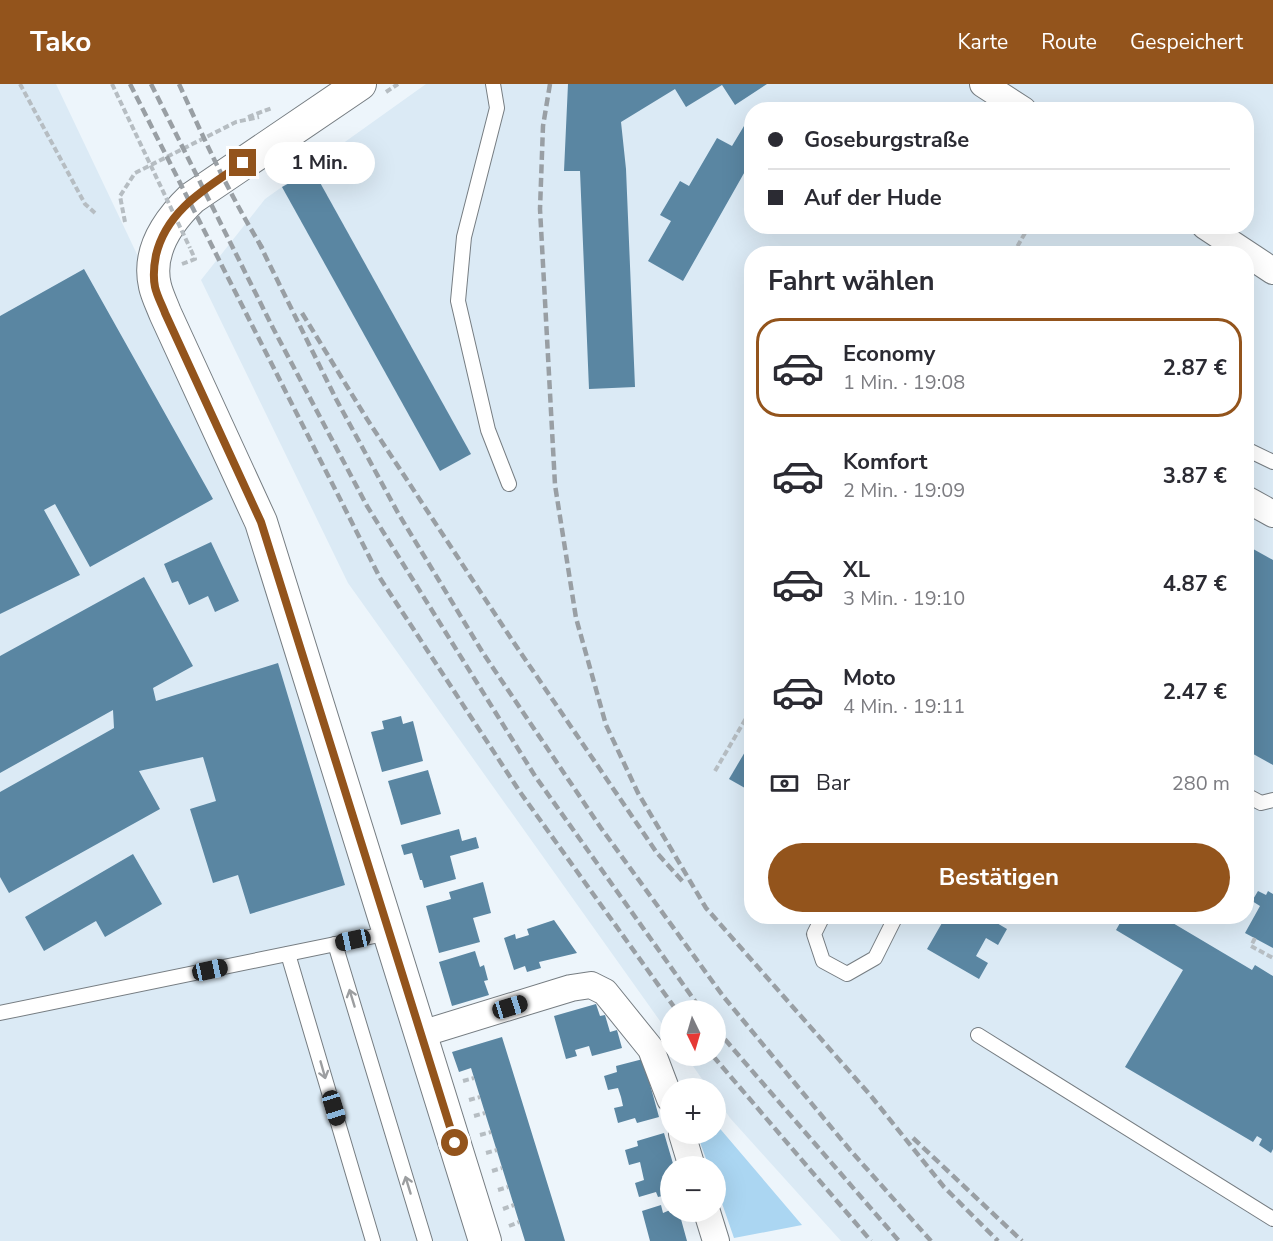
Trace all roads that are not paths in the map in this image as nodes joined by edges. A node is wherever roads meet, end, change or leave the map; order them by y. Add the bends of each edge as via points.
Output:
1 (360, 84) edge
2 (493, 84) edge
3 (983, 84) edge
4 (1011, 102) edge
5 (1217, 234) edge
6 (1236, 246) edge
7 (1254, 258) edge
8 (1273, 270) edge
9 (1254, 453) edge
10 (1273, 462) edge
11 (509, 484) dead end
12 (1254, 503) edge
13 (1273, 514) edge
14 (1254, 799) edge
15 (1273, 800) edge
16 (819, 924) edge
17 (892, 924) edge
18 (389, 933) junction
19 (335, 944) junction
20 (288, 954) junction
21 (0, 1013) edge
22 (421, 1034) junction
23 (978, 1035) dead end
24 (664, 1078) edge
25 (1273, 1219) edge
26 (710, 1222) edge
27 (373, 1241) edge
28 (424, 1241) edge
29 (485, 1241) edge
30 (716, 1241) edge

1 - 18 street via 192,198 176,213 166,254 154,264 155,285 165,313 261,522
2 - 11 lane via 497,108 464,237 458,301 488,430
3 - 4 street
5 - 6 street
7 - 8 street
9 - 10 lane
12 - 13 street
14 - 15 lane via 1261,803
16 - 17 lane via 814,934 823,961 847,974 875,958
18 - 19 lane
18 - 22 street
19 - 20 lane
28 -> 19 lane
20 - 21 lane
20 -> 27 lane
22 - 24 street via 591,985 605,992 651,1049
22 - 29 street
23 - 25 lane
26 - 30 street

